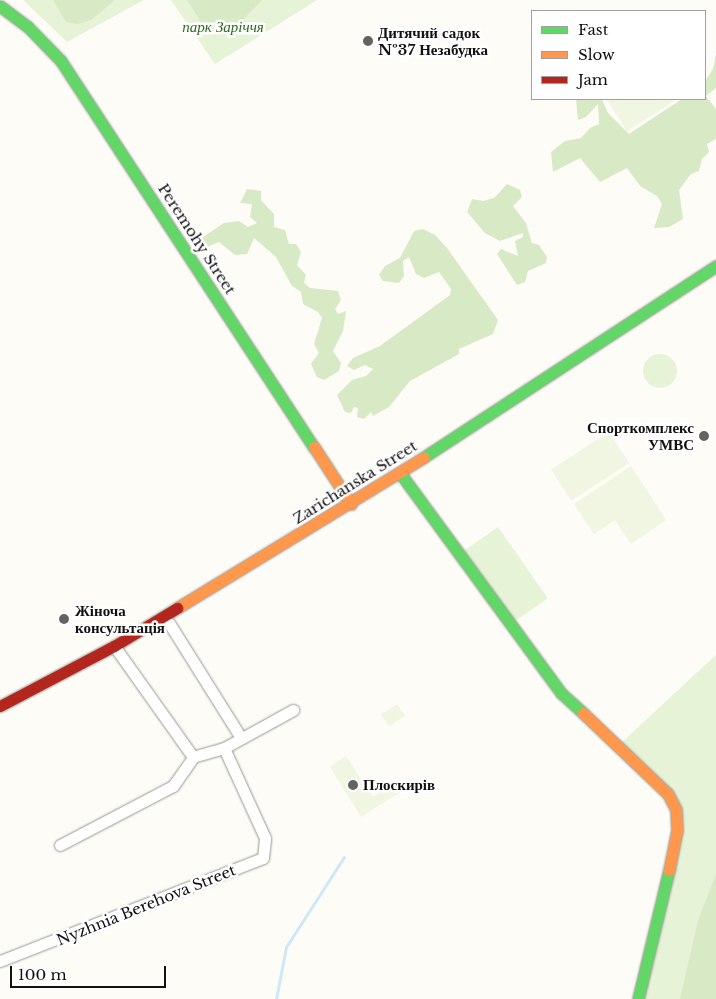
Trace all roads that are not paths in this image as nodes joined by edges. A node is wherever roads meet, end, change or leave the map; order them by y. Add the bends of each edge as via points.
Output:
1 (0, 6) edge
2 (716, 266) edge
3 (400, 472) junction
4 (351, 504) junction
5 (169, 623) dead end
6 (114, 646) junction
7 (0, 706) edge
8 (293, 710) dead end
9 (241, 738) junction
10 (224, 748) junction
11 (193, 757) junction
12 (60, 845) dead end
13 (0, 961) edge
14 (638, 999) edge

1 - 4 street, Peremohy Street via 27,26 61,61
2 - 3 street, Zarichanska Street
3 - 4 street, Zarichanska Street
3 - 14 street via 561,694 648,772 673,802 678,817 677,830
4 - 6 street, Zarichanska Street
5 - 9 street
6 - 7 street, Zarichanska Street
6 - 11 street
8 - 9 street
9 - 10 street
10 - 11 street
10 - 13 street, Nyzhnia Berehova Street via 261,827 266,847 263,858
11 - 12 street via 173,786

